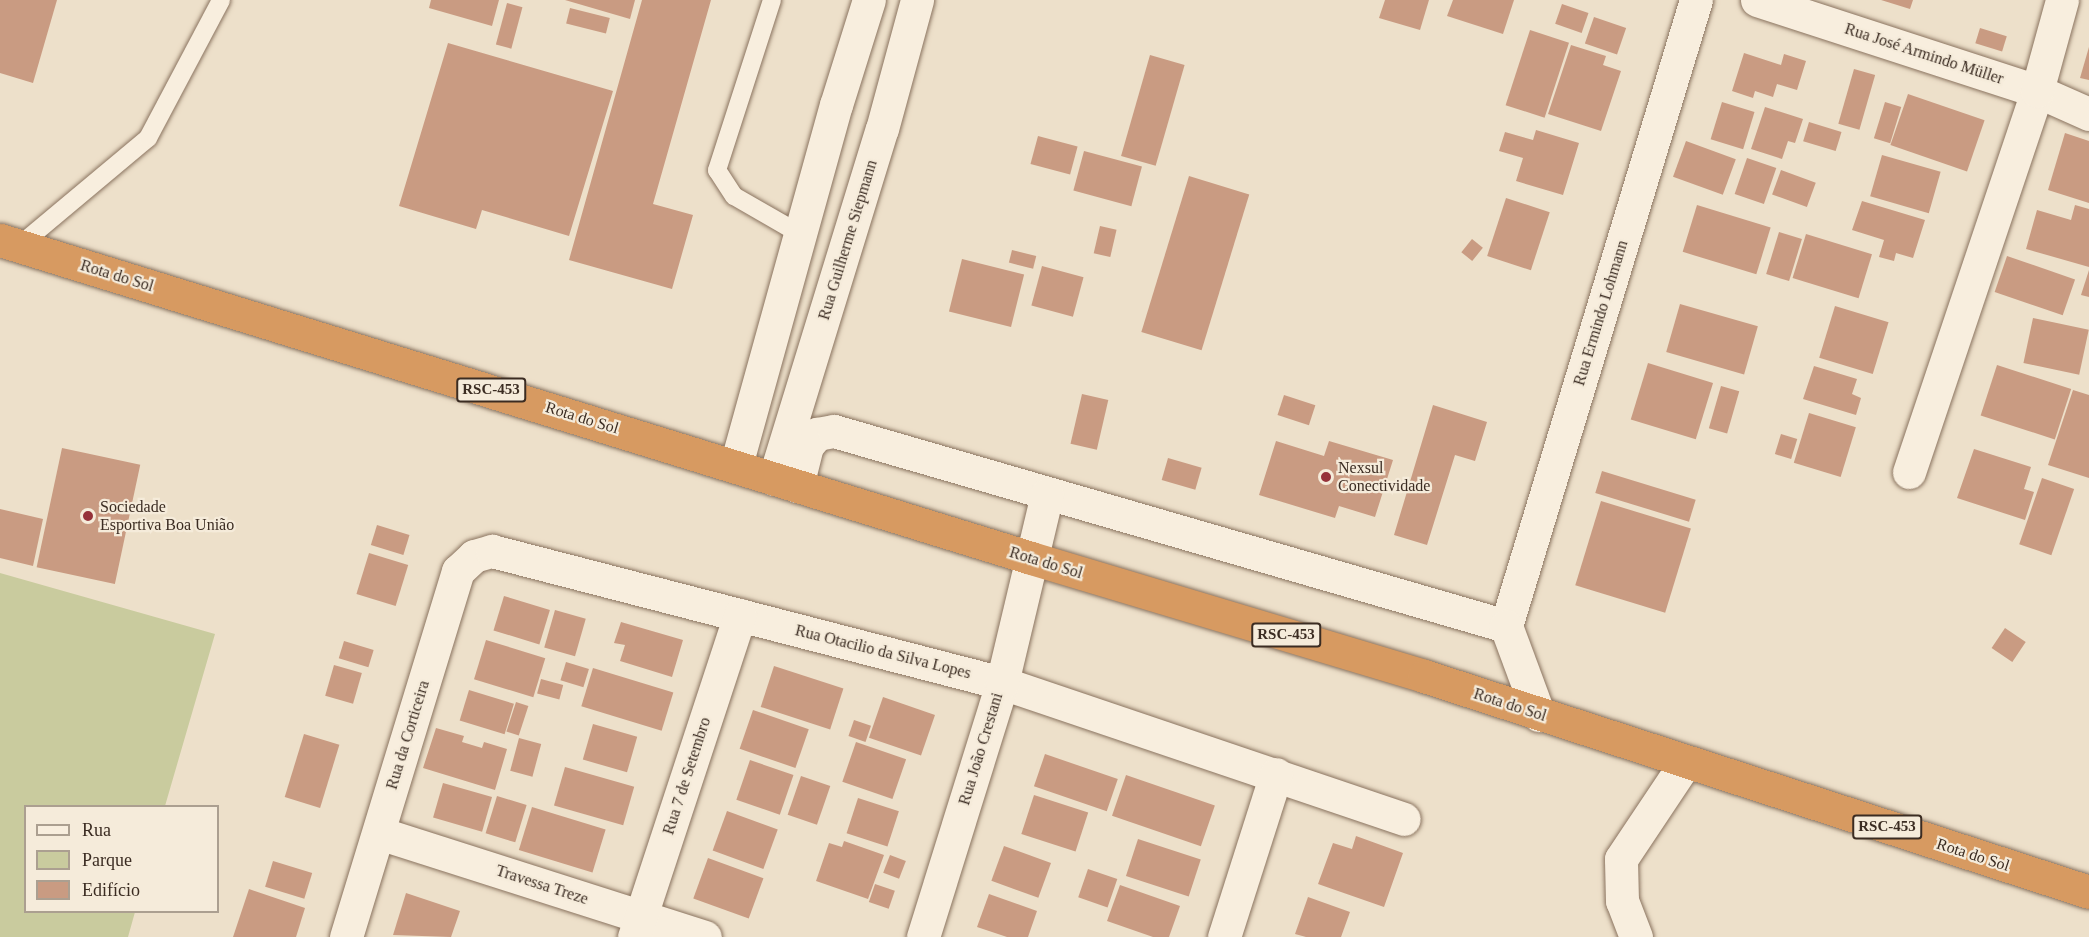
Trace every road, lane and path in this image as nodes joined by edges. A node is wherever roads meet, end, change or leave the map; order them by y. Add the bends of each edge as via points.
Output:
1 (221, 0) edge
2 (772, 0) edge
3 (869, 0) edge
4 (917, 0) edge
5 (1696, 0) edge
6 (1757, 0) edge
7 (2062, 0) edge
8 (2037, 91) junction
9 (2089, 114) edge
10 (800, 234) junction
11 (10, 243) edge
12 (750, 414) junction
13 (804, 431) junction
14 (736, 465) junction
15 (1908, 472) dead end
16 (785, 483) junction
17 (1047, 494) junction
18 (492, 550) joint
19 (1031, 558) junction
20 (740, 615) junction
21 (1506, 626) junction
22 (1002, 683) junction
23 (1539, 715) junction
24 (1685, 763) junction
25 (1276, 774) junction
26 (1404, 819) dead end
27 (379, 833) junction
28 (2089, 892) edge
29 (638, 927) edge
30 (346, 937) edge
31 (705, 937) edge
32 (924, 937) edge
33 (1224, 937) edge
34 (1636, 937) edge

1 - 11 lane via 148,138
2 - 10 lane via 717,170 734,196
3 - 10 street
4 - 13 street, Rua Guilherme Siepmann
5 - 21 street, Rua Ermindo Lohmann
6 - 8 street, Rua José Armindo Müller
7 - 8 street
8 - 9 street, Rua José Armindo Müller
8 - 15 street
10 - 12 street
11 - 14 highway, Rota do Sol / RSC-453
12 - 13 street
12 - 14 street
13 - 16 street, Rua Guilherme Siepmann via 807,446
13 - 17 street via 834,431
14 - 16 highway, Rota do Sol / RSC-453
16 - 19 highway, Rota do Sol / RSC-453
17 - 19 street, Rua João Crestani
17 - 21 street
18 - 20 street, Rua Otacilio da Silva Lopes
18 - 27 street, Rua da Corticeira via 474,556 458,571
19 - 22 street, Rua João Crestani
19 - 23 highway, Rota do Sol / RSC-453 via 1424,676
20 - 22 street, Rua Otacilio da Silva Lopes
20 - 29 street, Rua 7 de Setembro
21 - 23 street
22 - 25 street, Rua Otacilio da Silva Lopes
22 - 32 street, Rua João Crestani
23 - 24 highway, Rota do Sol / RSC-453
24 - 28 highway, Rota do Sol / RSC-453
24 - 34 street via 1621,859 1622,901
25 - 26 street, Rua Otacilio da Silva Lopes
25 - 33 street
27 - 29 street, Travessa Treze
27 - 30 street, Rua da Corticeira
29 - 31 street, Travessa Treze

